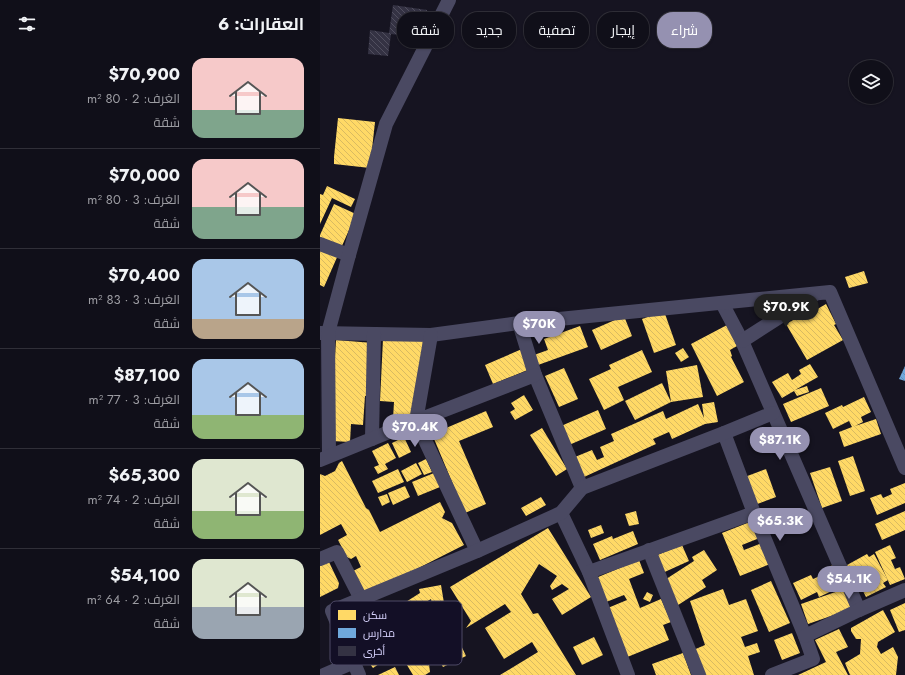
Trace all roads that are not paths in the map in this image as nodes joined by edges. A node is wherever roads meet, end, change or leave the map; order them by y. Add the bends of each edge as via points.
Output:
1 (449, 0) edge
2 (320, 244) edge
3 (349, 255) junction
4 (817, 293) junction
5 (722, 303) junction
6 (519, 322) junction
7 (324, 333) edge
8 (374, 334) junction
9 (431, 335) junction
10 (742, 341) junction
11 (535, 375) junction
12 (773, 413) junction
13 (416, 421) junction
14 (724, 433) junction
15 (372, 439) junction
16 (325, 458) edge
17 (905, 468) edge
18 (582, 488) junction
19 (561, 513) junction
20 (754, 513) junction
21 (649, 550) junction
22 (477, 551) junction
23 (320, 558) edge
24 (588, 572) junction
25 (905, 590) edge
26 (360, 599) junction
27 (355, 601) edge
28 (859, 610) junction
29 (805, 636) junction
30 (356, 669) edge
31 (324, 675) edge
32 (628, 675) edge
33 (700, 675) edge
34 (774, 675) edge

1 - 3 street via 386,124
2 - 3 street
3 - 7 street
4 - 5 street
4 - 10 street
4 - 17 street via 830,292
5 - 6 street
5 - 10 street
6 - 9 street
6 - 11 street
7 - 8 street
7 - 16 street
8 - 9 street
8 - 15 street
9 - 13 street
10 - 12 street
11 - 13 street
11 - 18 street
12 - 14 street
12 - 28 street
13 - 15 street
13 - 22 street
14 - 18 street
14 - 20 street
15 - 16 street
18 - 19 street
19 - 22 street
19 - 24 street
20 - 21 street
20 - 29 street
21 - 24 street
21 - 33 street
22 - 26 street
23 - 26 street via 337,552
24 - 32 street
25 - 28 street
26 - 27 street
28 - 29 street
29 - 34 street via 813,659
30 - 31 street

